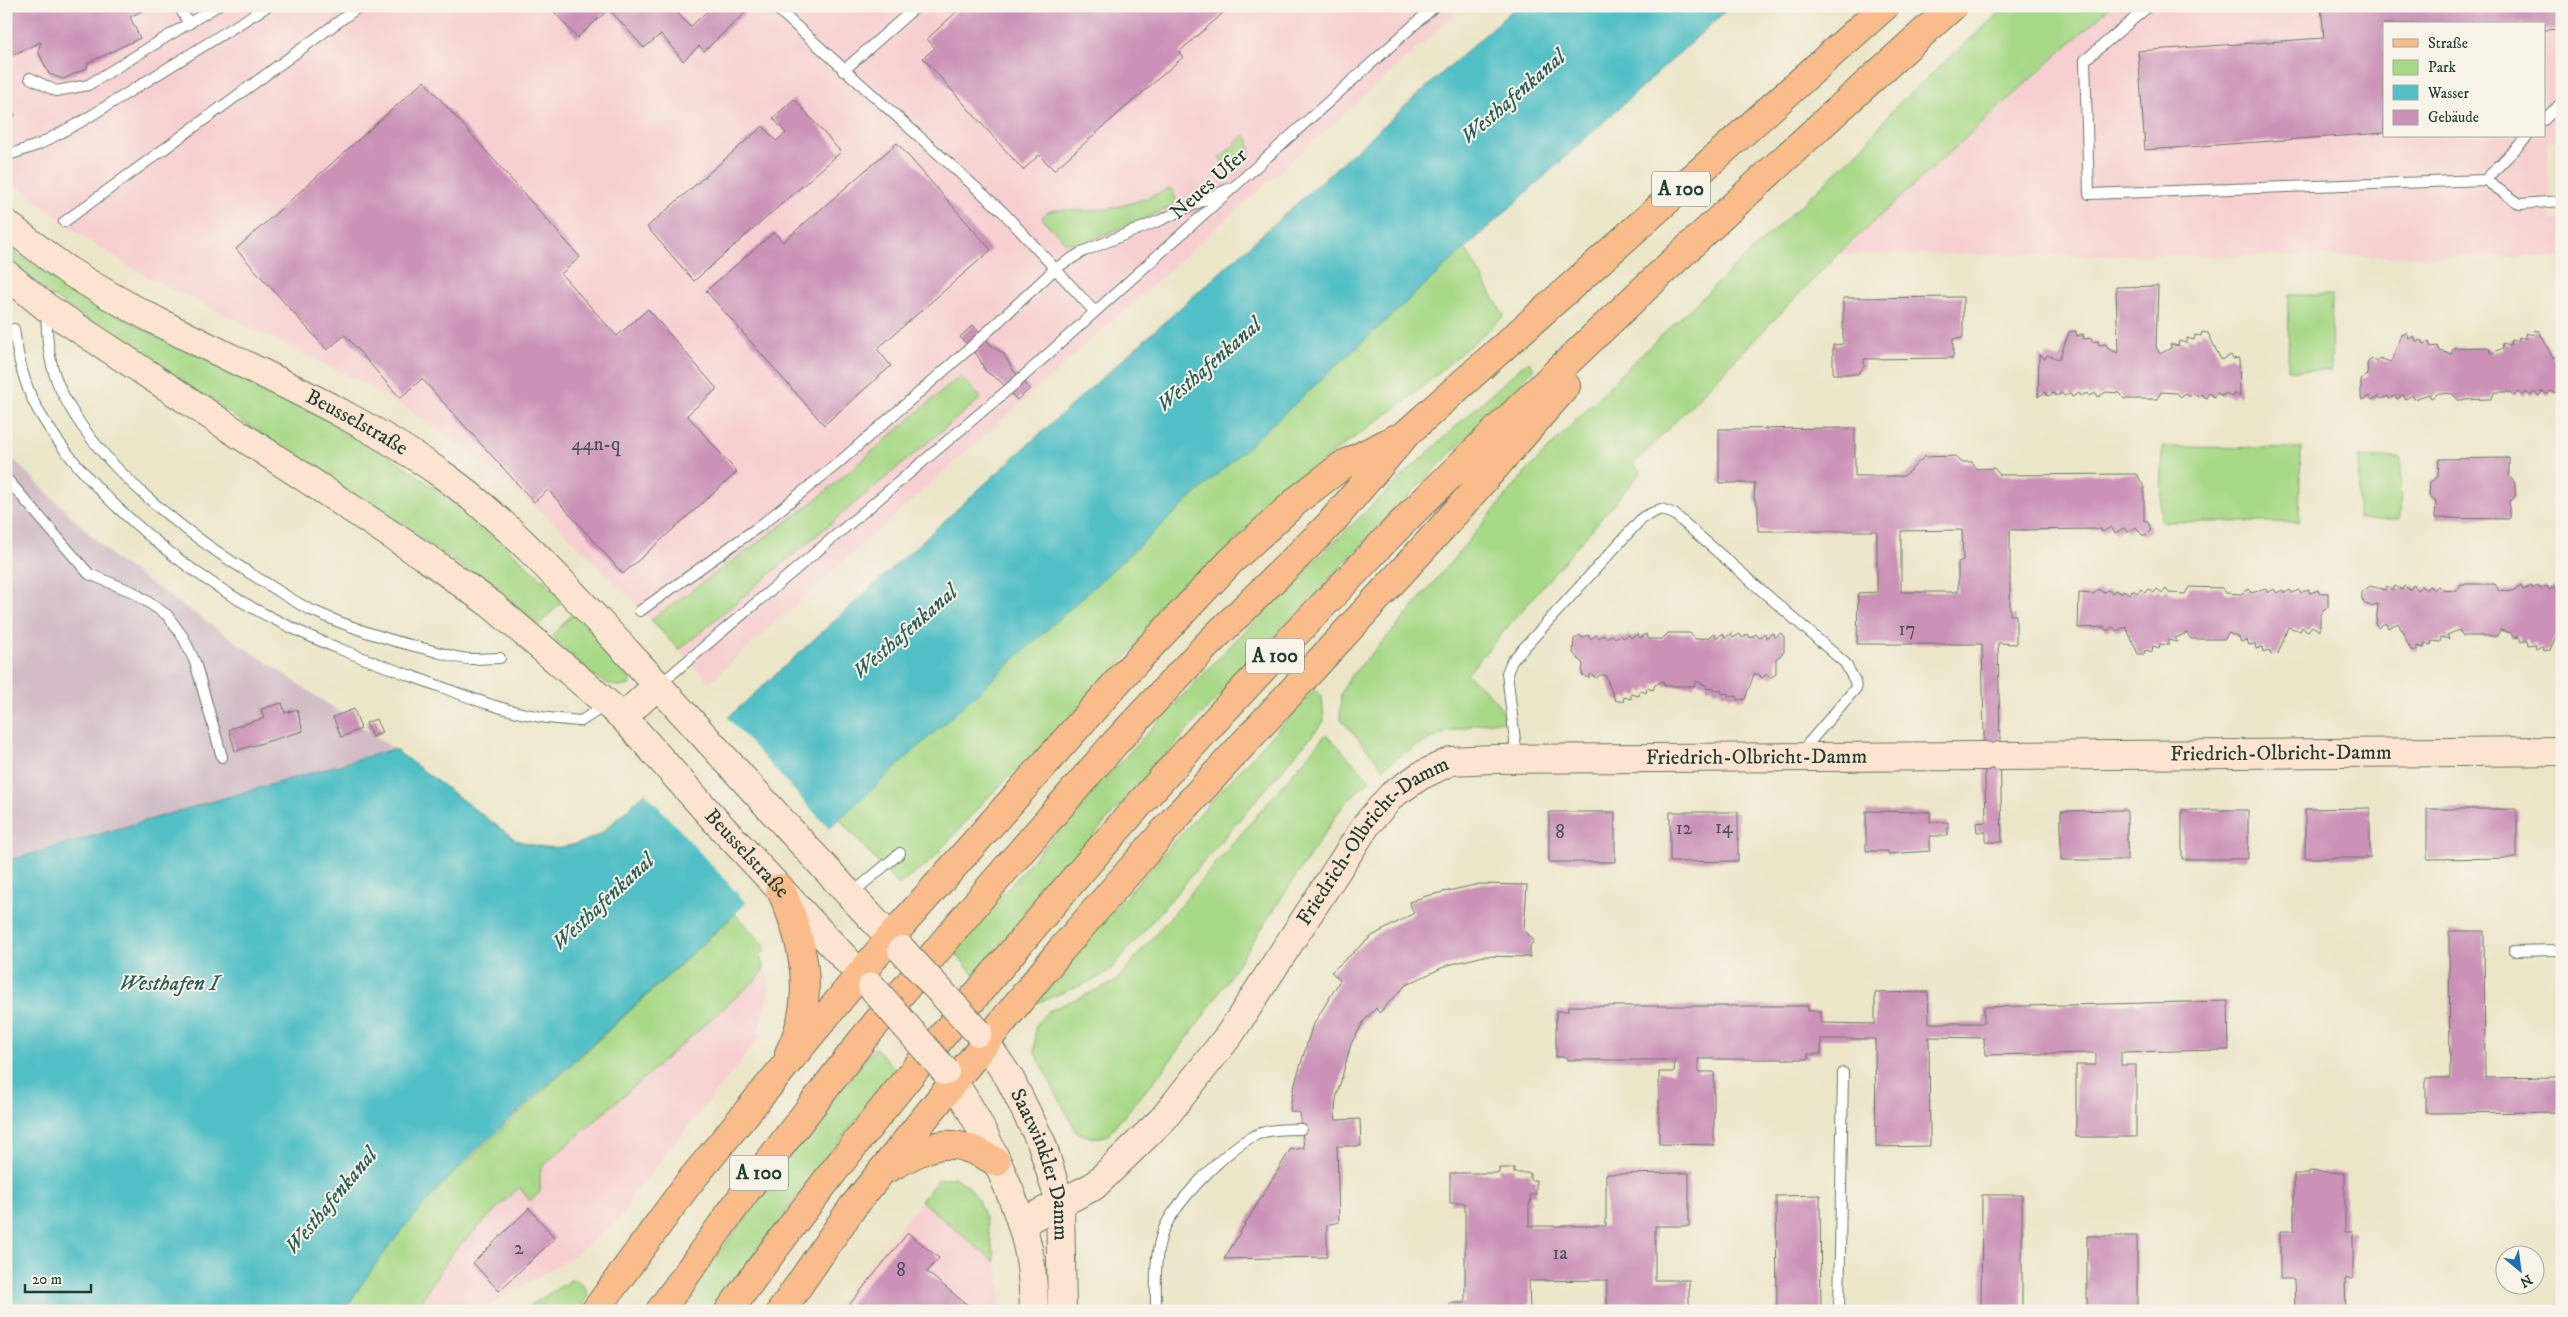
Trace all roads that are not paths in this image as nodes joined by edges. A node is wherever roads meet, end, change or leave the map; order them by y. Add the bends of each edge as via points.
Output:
1 (180, 6) edge
2 (217, 6) edge
3 (268, 6) edge
4 (360, 6) edge
5 (774, 6) edge
6 (917, 6) edge
7 (1435, 6) edge
8 (1885, 6) edge
9 (1953, 6) edge
10 (2149, 6) edge
11 (189, 24) junction
12 (843, 71) junction
13 (30, 78) dead end
14 (2562, 102) edge
15 (2546, 118) edge
16 (2526, 138) edge
17 (6, 156) edge
18 (2486, 180) junction
19 (1238, 184) junction
20 (2562, 201) edge
21 (64, 222) dead end
22 (6, 224) edge
23 (1056, 268) junction
24 (6, 274) edge
25 (46, 307) junction
26 (1094, 311) junction
27 (14, 329) dead end
28 (1585, 346) junction
29 (1407, 433) junction
30 (6, 478) edge
31 (640, 611) dead end
32 (500, 658) dead end
33 (658, 685) junction
34 (615, 710) junction
35 (2562, 751) edge
36 (222, 757) dead end
37 (1796, 757) junction
38 (1517, 759) junction
39 (900, 853) dead end
40 (780, 888) junction
41 (849, 895) junction
42 (896, 944) junction
43 (2562, 950) edge
44 (2514, 951) dead end
45 (866, 981) junction
46 (982, 1037) junction
47 (1844, 1073) dead end
48 (776, 1076) junction
49 (949, 1076) junction
50 (1301, 1129) dead end
51 (996, 1162) junction
52 (877, 1175) junction
53 (1060, 1203) junction
54 (1020, 1223) junction
55 (595, 1311) edge
56 (660, 1311) edge
57 (730, 1311) edge
58 (781, 1311) edge
59 (1034, 1311) edge
60 (1062, 1311) edge
61 (1156, 1311) edge
62 (1839, 1311) edge

1 - 11 lane
2 - 11 lane
3 - 17 lane via 84,120 40,144
4 - 21 lane
5 - 12 lane
6 - 12 lane
7 - 19 lane, Neues Ufer
8 - 29 main road, A 100
9 - 28 main road, A 100 via 1822,123
10 - 18 lane via 2085,60 2089,194
11 - 13 lane via 88,85 56,91
12 - 23 lane via 1003,212
14 - 15 lane
16 - 18 lane
18 - 20 lane via 2520,204
19 - 23 lane via 1084,251
19 - 26 lane, Neues Ufer
22 - 33 main road, Beusselstraße via 65,269 140,312 320,401 391,441 448,480 538,557
23 - 26 lane
23 - 31 lane via 843,458 760,525
24 - 25 main road, Beusselstraße
25 - 32 lane via 48,351 58,384 75,415 127,477 188,531 229,562 309,609 350,626 410,646 468,659
25 - 34 main road, Beusselstraße via 492,604
26 - 33 lane, Neues Ufer via 1008,390
27 - 34 lane via 25,381 39,411 59,441 108,497 149,535 225,592 276,621 349,654 488,703 534,716 581,722
28 - 46 main road via 1565,388
28 - 57 main road, A 100 via 1418,507 1151,789 904,1080 799,1214
29 - 42 main road via 1343,465 1301,497 1232,561 1082,720
29 - 56 main road, A 100 via 1329,525 1115,743 978,900 793,1128
30 - 36 lane via 89,574 133,592 167,615 195,662
33 - 34 main road
33 - 41 main road, Beusselstraße
34 - 40 main road, Beusselstraße
35 - 37 main road, Friedrich-Olbricht-Damm
37 - 38 main road, Friedrich-Olbricht-Damm
37 - 38 lane via 1856,688 1846,663 1674,514 1661,509 1644,517 1512,661 1507,673
38 - 53 main road, Friedrich-Olbricht-Damm via 1451,761 1392,795 1367,824 1230,1034 1195,1081 1138,1146 1101,1180
39 - 41 lane
40 - 45 main road, Beusselstraße
40 - 48 main road via 794,919 805,978 804,1001 795,1042
41 - 42 main road, Beusselstraße
42 - 45 main road
42 - 46 main road, Saatwinkler Damm, bridge
43 - 44 lane
45 - 48 main road
45 - 49 main road, Beusselstraße, bridge
46 - 49 main road
46 - 53 main road, Saatwinkler Damm via 1010,1078 1042,1144
47 - 62 lane
48 - 55 main road via 669,1207
49 - 51 main road, Saatwinkler Damm
49 - 52 main road
50 - 61 lane via 1256,1135 1220,1160 1187,1194 1162,1233 1156,1268
51 - 52 main road via 968,1147 938,1145 925,1148
51 - 54 main road, Saatwinkler Damm
52 - 58 main road
53 - 54 main road, Friedrich-Olbricht-Damm
53 - 60 main road, Saatwinkler Damm
54 - 59 main road, Saatwinkler Damm via 1029,1252

